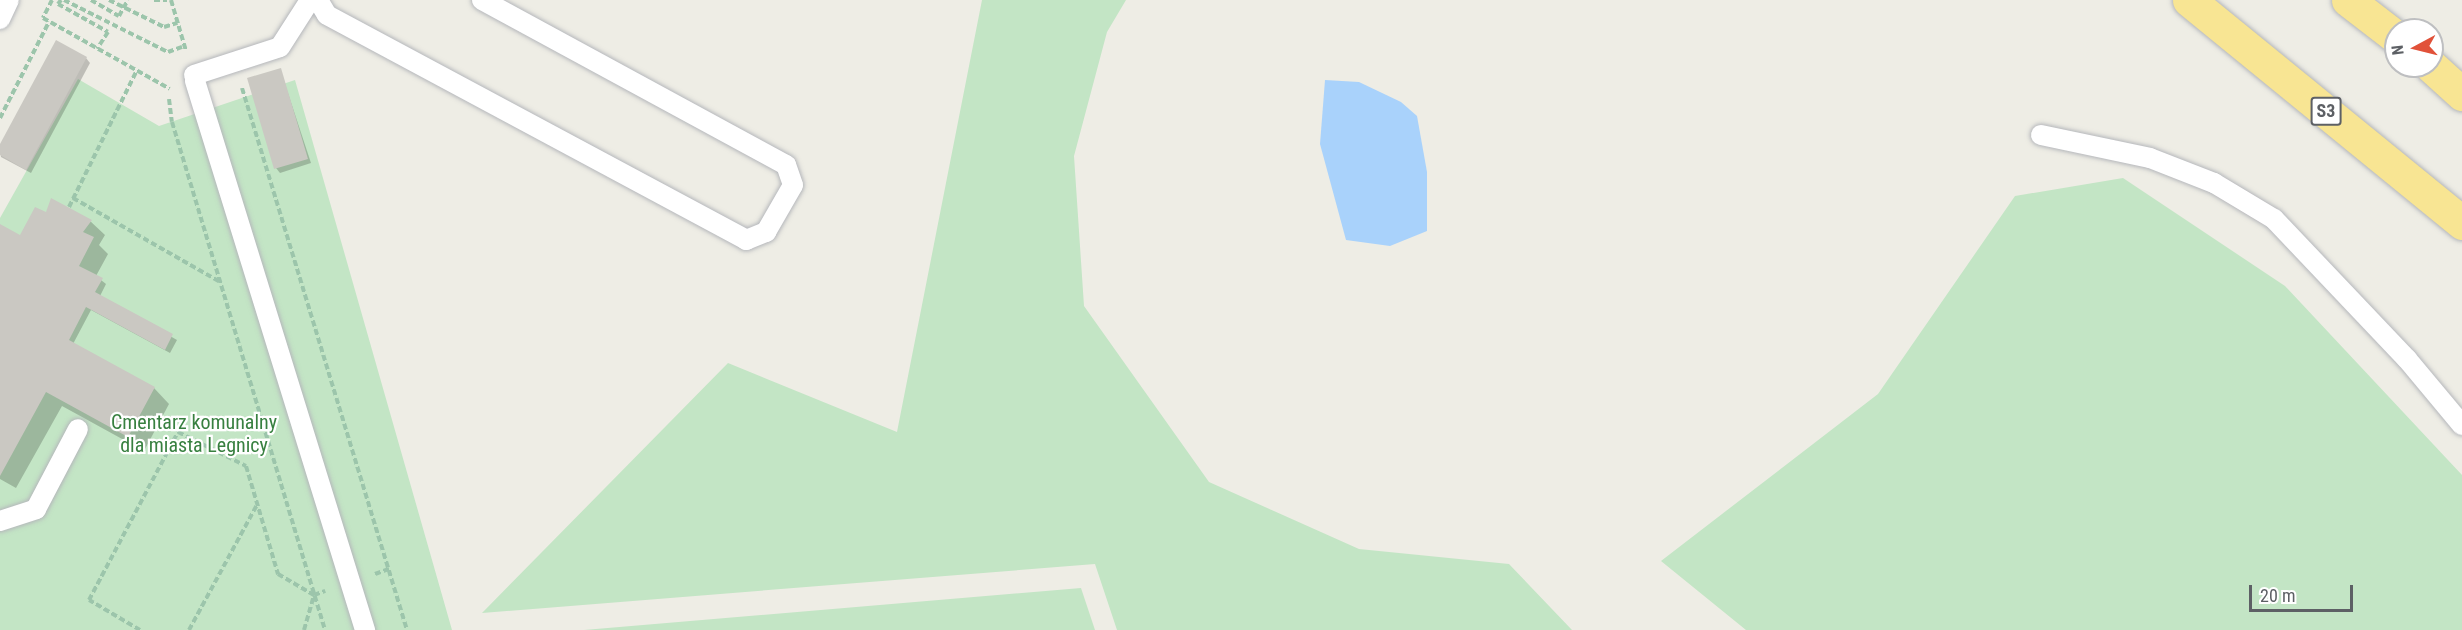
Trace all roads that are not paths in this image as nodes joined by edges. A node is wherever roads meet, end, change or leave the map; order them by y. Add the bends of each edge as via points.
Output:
1 (9, 0) edge
2 (310, 0) edge
3 (318, 0) edge
4 (482, 0) edge
5 (2189, 0) edge
6 (2348, 0) edge
7 (0, 19) edge
8 (2384, 28) edge
9 (2444, 78) edge
10 (2462, 94) edge
11 (2041, 135) dead end
12 (2462, 223) edge
13 (2462, 424) edge
14 (78, 429) dead end
15 (0, 521) edge
16 (365, 630) edge

1 - 7 lane
2 - 16 lane via 280,47 195,78
3 - 4 lane via 327,15 746,240 766,232 793,185 786,165
5 - 12 highway, S3
6 - 8 highway
9 - 10 highway
11 - 13 lane via 2150,158 2214,183 2274,219 2407,359
14 - 15 lane via 36,509

